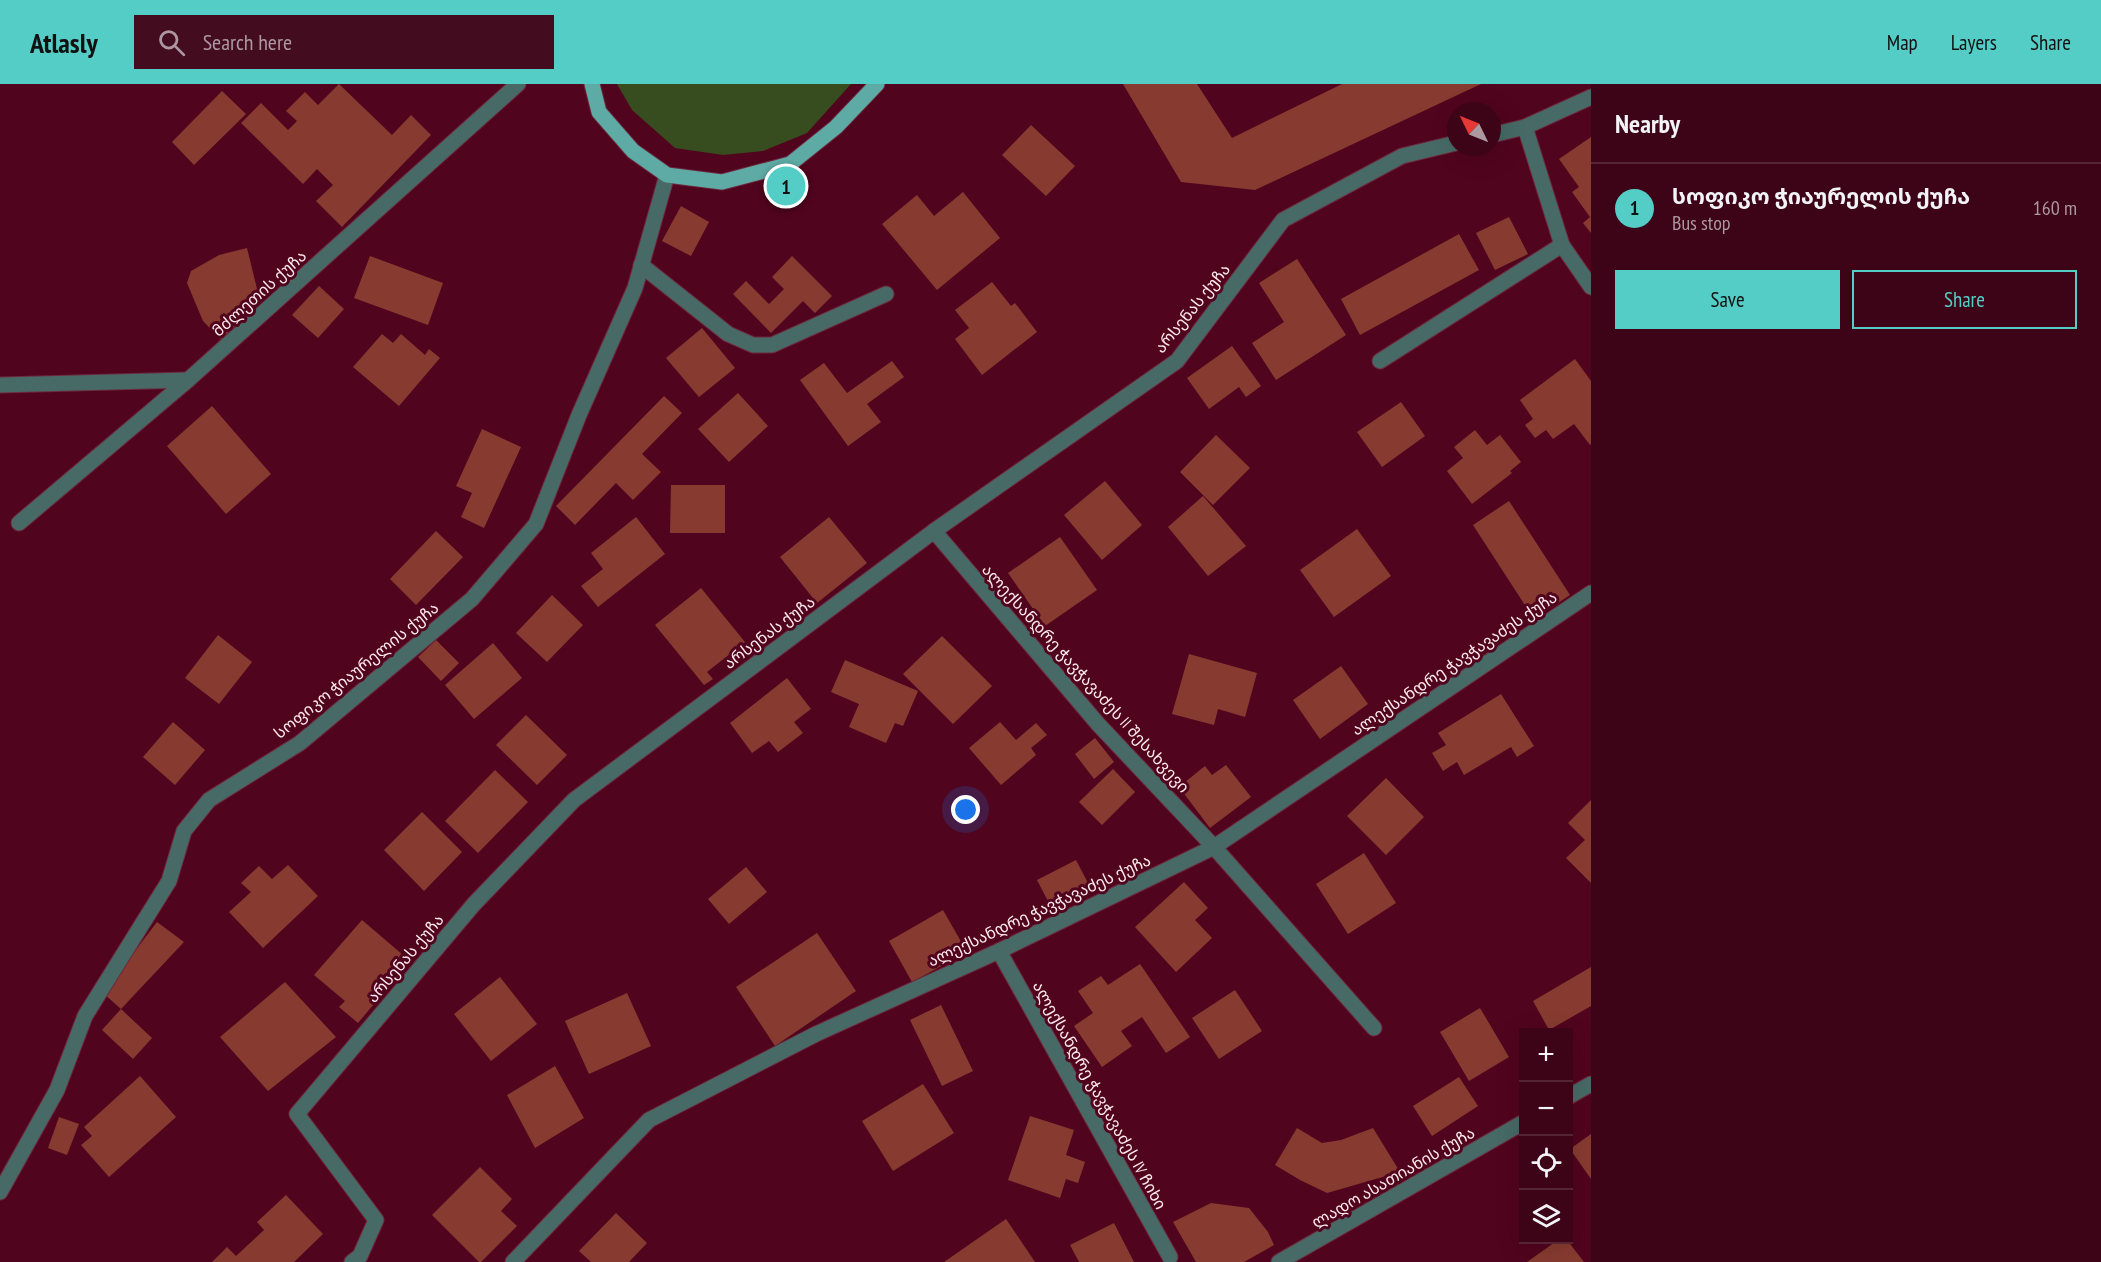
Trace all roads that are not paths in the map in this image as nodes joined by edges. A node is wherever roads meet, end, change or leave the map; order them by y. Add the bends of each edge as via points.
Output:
1 (518, 84) edge
2 (592, 84) edge
3 (877, 84) edge
4 (1591, 97) edge
5 (1525, 127) junction
6 (1501, 133) edge
7 (1447, 145) edge
8 (667, 175) junction
9 (1562, 244) junction
10 (642, 265) junction
11 (1591, 287) edge
12 (886, 294) dead end
13 (1380, 361) dead end
14 (188, 380) junction
15 (0, 385) edge
16 (19, 524) dead end
17 (934, 531) junction
18 (1591, 593) edge
19 (1214, 847) junction
20 (999, 951) junction
21 (1374, 1028) dead end
22 (1591, 1084) edge
23 (1573, 1095) edge
24 (1519, 1125) edge
25 (0, 1192) edge
26 (1170, 1257) dead end
27 (360, 1260) edge
28 (513, 1262) edge
29 (1280, 1262) edge

1 - 14 street, მძლეთის ქუჩა
2 - 8 main road via 599,112 633,151
3 - 8 main road via 836,128 790,164 722,183
4 - 5 street
5 - 6 street
5 - 9 street
7 - 17 street, არსენას ქუჩა via 1402,156 1283,220 1177,361
8 - 10 street, სოფიკო ჭიაურელის ქუჩა
9 - 11 street
9 - 13 street
10 - 12 street via 728,334 753,345 772,345
10 - 25 street, სოფიკო ჭიაურელის ქუჩა via 536,524 472,599 300,743 209,800 184,831 169,881 85,1016 57,1090
14 - 15 street
14 - 16 street, მძლეთის ქუჩა
17 - 19 street, ალექსანდრე ჭავჭავაძეს II შესახვევი via 1098,723
17 - 27 street, არსენას ქუჩა via 574,800 474,904 297,1114 376,1220
18 - 19 street, ალექსანდრე ჭავჭავაძეს ქუჩა
19 - 20 street, ალექსანდრე ჭავჭავაძეს ქუჩა
19 - 21 street, ალექსანდრე ჭავჭავაძეს II შესახვევი
20 - 26 street, ალექსანდრე ჭავჭავაძეს IV ჩიხი
20 - 28 street, ალექსანდრე ჭავჭავაძეს ქუჩა via 816,1034 649,1120
22 - 23 street
24 - 29 street, ლადო ასათიანის ქუჩა

